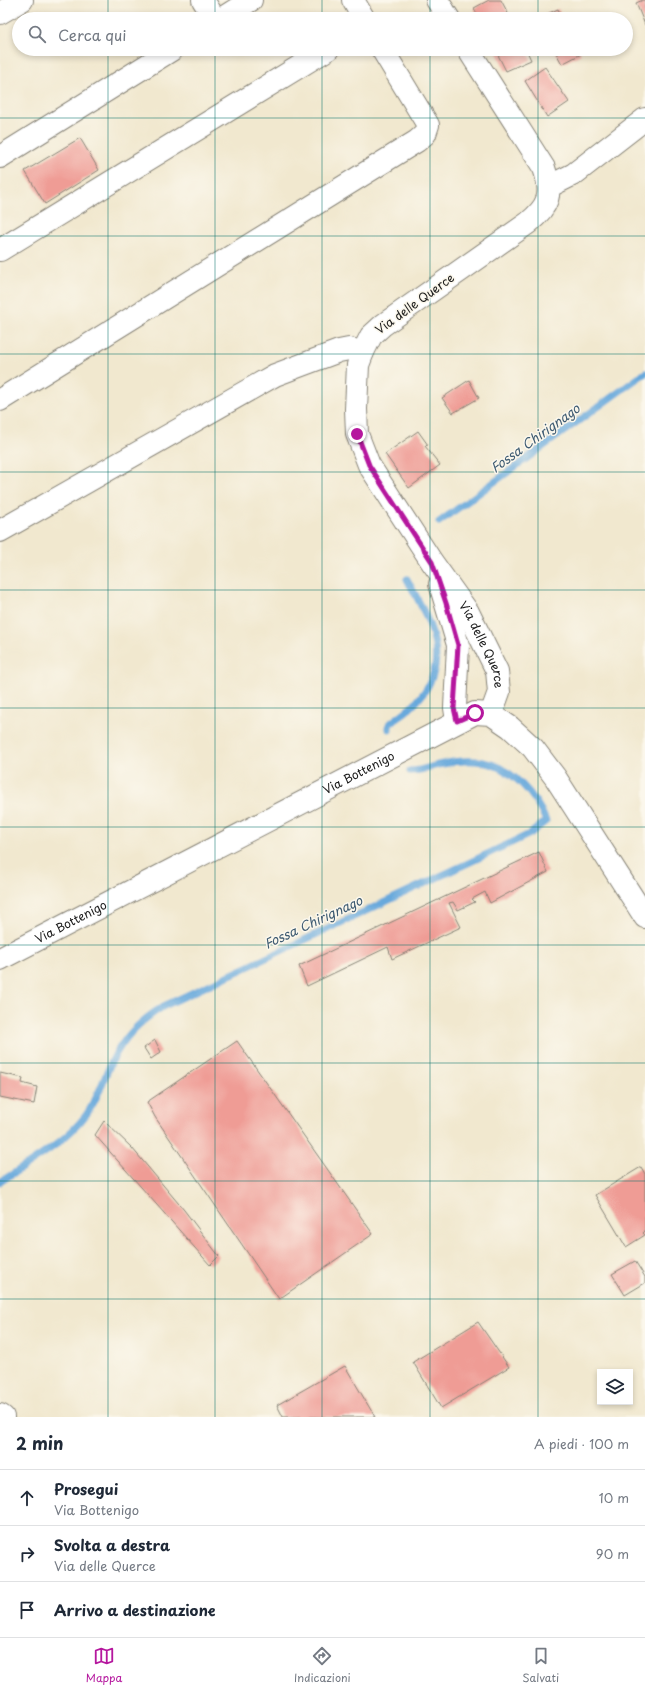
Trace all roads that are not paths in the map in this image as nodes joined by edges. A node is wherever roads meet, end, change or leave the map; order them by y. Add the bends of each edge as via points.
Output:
1 (22, 0) edge
2 (203, 0) edge
3 (251, 0) edge
4 (353, 0) edge
5 (437, 0) edge
6 (210, 12) edge
7 (232, 12) edge
8 (360, 12) edge
9 (445, 12) edge
10 (0, 13) edge
11 (162, 56) edge
12 (317, 56) edge
13 (386, 56) edge
14 (472, 56) edge
15 (645, 119) edge
16 (0, 157) edge
17 (550, 186) junction
18 (0, 250) edge
19 (363, 352) junction
20 (0, 400) edge
21 (0, 530) edge
22 (432, 562) junction
23 (491, 714) junction
24 (457, 721) junction
25 (645, 917) edge
26 (0, 959) edge
27 (0, 1415) edge
28 (2, 1417) edge

1 - 10 main road
2 - 6 main road
3 - 7 main road
4 - 8 main road
5 - 9 main road
11 - 16 main road
12 - 18 main road
13 - 20 main road via 428,125 425,134
14 - 17 main road via 544,168
15 - 17 main road via 574,174
17 - 19 main road, Via delle Querce via 548,199 534,218 384,325 372,336
19 - 21 main road via 349,349 339,351 275,375
19 - 22 main road, Via delle Querce via 358,365 357,434 369,465
22 - 23 main road, Via delle Querce via 468,612 497,671 498,692
22 - 24 main road, Via delle Querce via 458,645 454,708
23 - 24 main road, Via Bottenigo via 475,713
23 - 25 main road via 533,748 555,777
24 - 26 main road, Via Bottenigo
27 - 28 main road

